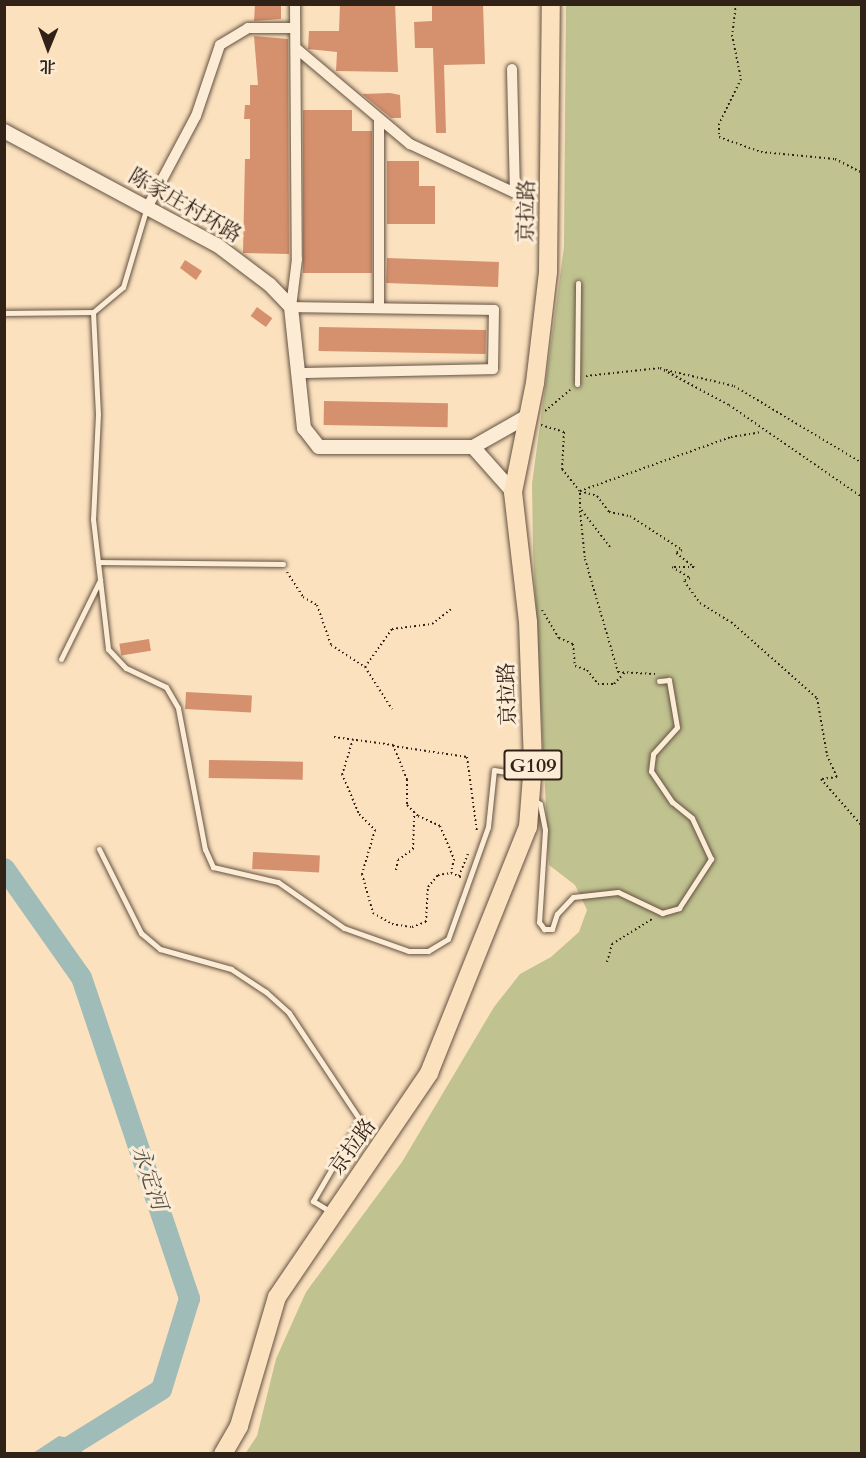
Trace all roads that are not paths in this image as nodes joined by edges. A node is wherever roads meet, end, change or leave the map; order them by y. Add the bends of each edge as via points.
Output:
1 (295, 4) edge
2 (551, 4) edge
3 (296, 28) junction
4 (297, 49) junction
5 (512, 69) dead end
6 (379, 119) junction
7 (4, 131) edge
8 (147, 208) junction
9 (578, 283) dead end
10 (291, 307) junction
11 (380, 308) junction
12 (93, 312) junction
13 (4, 313) edge
14 (298, 373) junction
15 (578, 384) road end
16 (525, 423) junction
17 (473, 447) junction
18 (513, 492) junction
19 (99, 562) junction
20 (283, 564) road end
21 (101, 579) junction
22 (61, 659) dead end
23 (660, 681) road end
24 (533, 777) junction
25 (533, 799) junction
26 (99, 849) dead end
27 (332, 1213) junction
28 (223, 1454) edge

1 - 3 street
2 - 16 highway, 京拉路 / G109 via 548,272
3 - 4 street
3 - 8 street via 248,28 220,45 196,116
4 - 6 street
4 - 10 street via 297,259
5 - 6 street via 515,193 410,144
6 - 11 street
7 - 8 street, 陈家庄村环路
8 - 10 street, 陈家庄村环路 via 217,245
8 - 12 lane via 123,287
9 - 15 lane
10 - 11 street
10 - 14 street
11 - 14 street via 494,310 493,369
12 - 13 lane
12 - 19 lane via 98,414 93,519
14 - 17 street via 303,428 319,447
16 - 17 street
16 - 18 highway, 京拉路 / G109
17 - 18 street
18 - 24 highway, 京拉路 / G109 via 523,588
19 - 20 lane
19 - 21 lane
21 - 22 lane
21 - 24 lane via 108,649 126,668 166,687 178,708 205,849 213,867 278,882 344,928 409,951 428,951 448,939 488,827 494,770
23 - 25 lane via 669,680 677,727 653,754 651,771 672,802 692,818 711,859 679,908 662,913 618,892 573,897 557,914 552,929 544,929 539,922 545,830 540,804
24 - 25 highway, 京拉路 / G109
25 - 27 highway, 京拉路 / G109 via 528,827 429,1073
26 - 27 lane via 141,933 159,950 231,969 266,992 289,1013 360,1120 313,1200
27 - 28 highway, 京拉路 / G109 via 277,1297 239,1426

